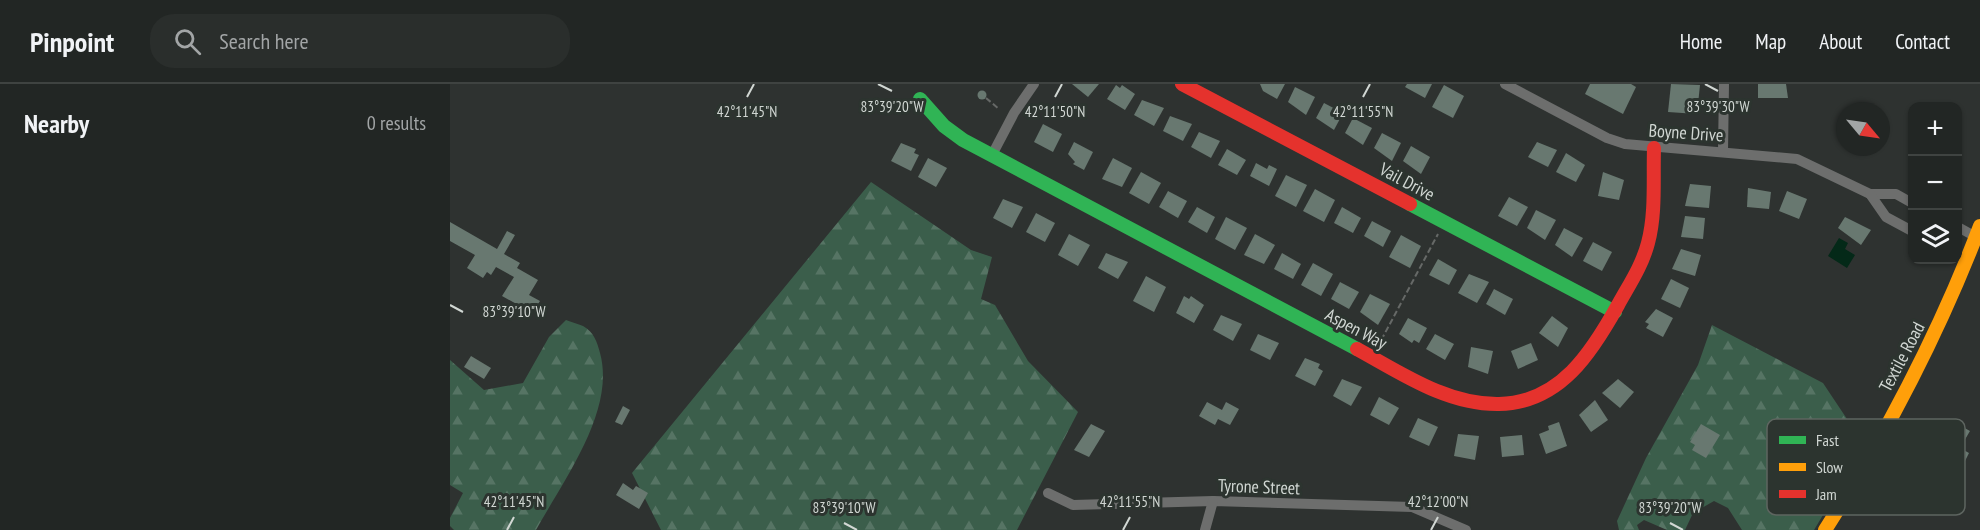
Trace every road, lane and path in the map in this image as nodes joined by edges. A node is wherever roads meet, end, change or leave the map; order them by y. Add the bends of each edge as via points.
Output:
1 (1034, 84) edge
2 (1182, 84) edge
3 (1505, 84) edge
4 (1724, 84) edge
5 (986, 98) dead end
6 (920, 99) dead end
7 (999, 109) dead end
8 (1654, 148) junction
9 (1724, 152) junction
10 (992, 155) junction
11 (1870, 194) junction
12 (1908, 201) edge
13 (1962, 228) edge
14 (1908, 229) edge
15 (1440, 230) dead end
16 (1978, 231) edge
17 (1962, 258) edge
18 (1960, 264) edge
19 (1615, 312) junction
20 (1375, 350) dead end
21 (1889, 419) edge
22 (1048, 493) dead end
23 (1213, 501) junction
24 (1833, 515) edge
25 (1204, 530) edge
26 (1466, 530) edge
27 (1824, 530) edge

1 - 10 street
2 - 19 street, Vail Drive
3 - 8 street, Boyne Drive via 1608,138
4 - 9 street
5 - 7 path
6 - 10 street, Aspen Way via 955,134
8 - 9 street, Boyne Drive
8 - 19 street, Aspen Way via 1645,253
9 - 11 street, Boyne Drive via 1797,159
10 - 19 street, Aspen Way via 1439,393 1470,404 1518,403 1557,387 1581,368
11 - 12 street, Boyne Drive via 1896,194
11 - 14 street, Boyne Drive via 1886,217
13 - 16 street
15 - 20 path
16 - 17 street, Textile Road
18 - 21 street, Textile Road via 1920,365
22 - 23 street, Tyrone Street via 1073,505
23 - 25 street
23 - 26 street, Tyrone Street via 1412,507
24 - 27 street, Textile Road

